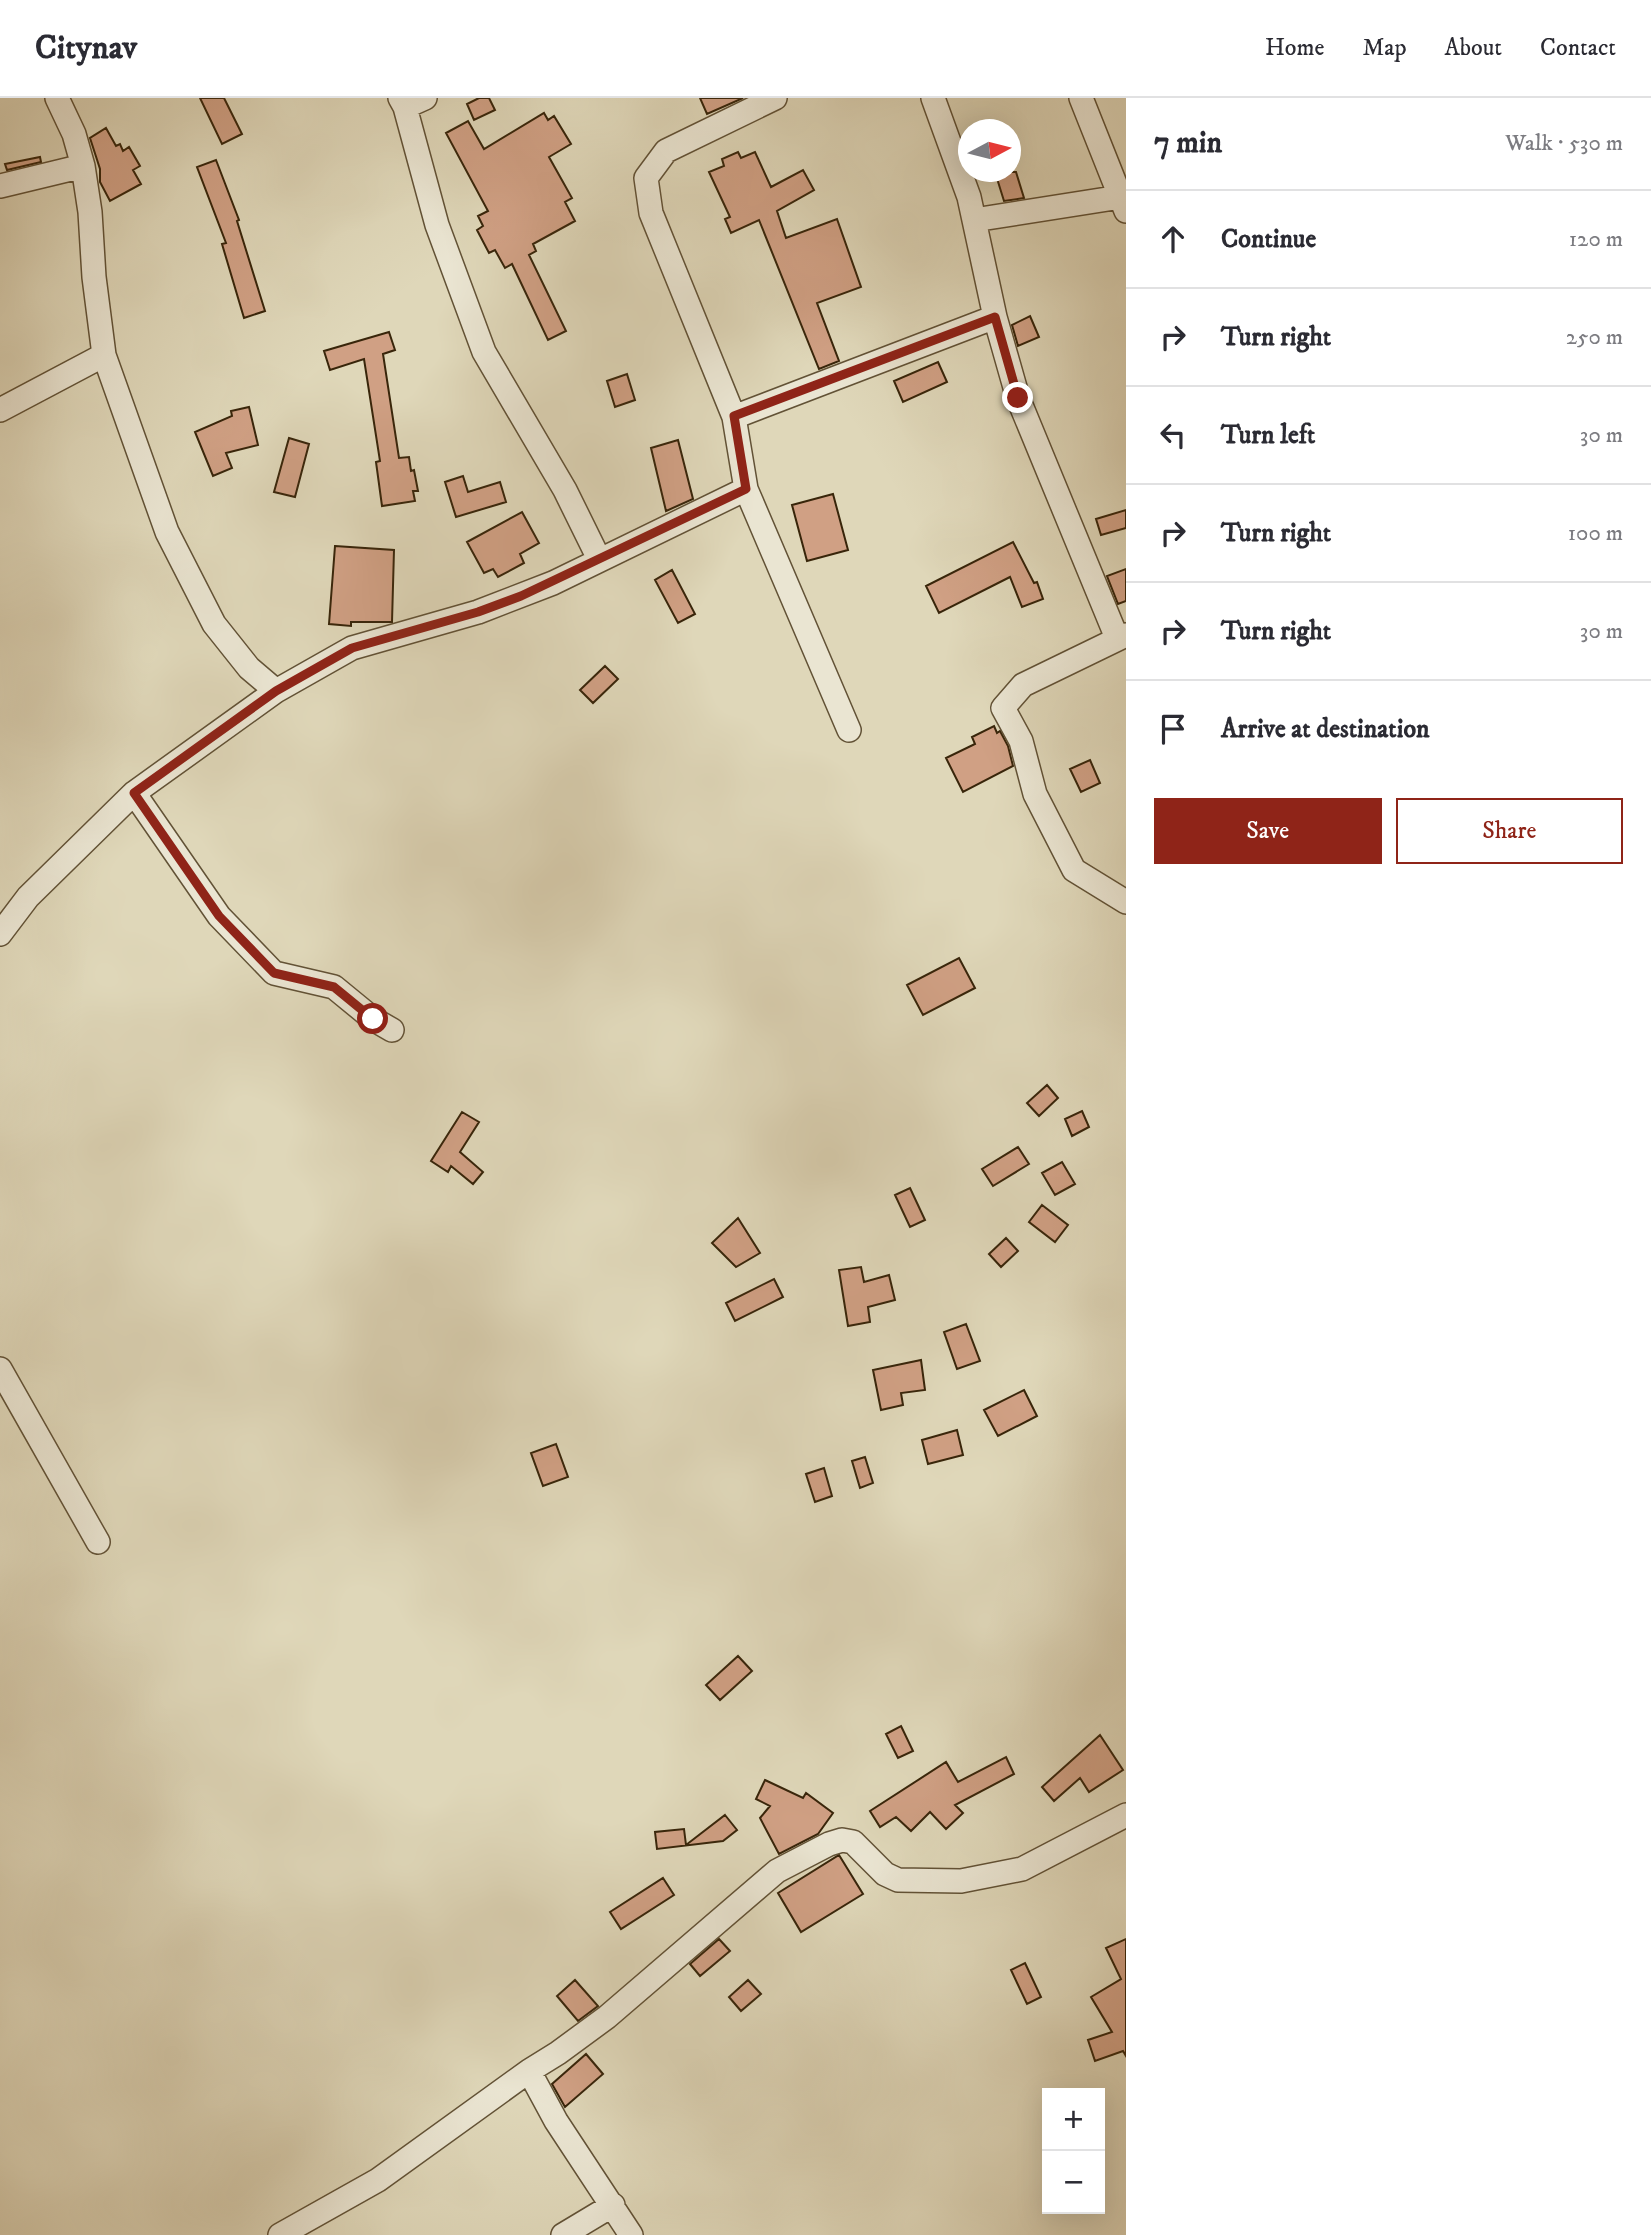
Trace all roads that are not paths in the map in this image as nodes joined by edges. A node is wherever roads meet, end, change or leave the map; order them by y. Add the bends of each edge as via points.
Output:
1 (57, 98) edge
2 (775, 98) edge
3 (933, 98) edge
4 (1081, 98) edge
5 (410, 101) edge
6 (83, 166) junction
7 (0, 186) edge
8 (1124, 202) edge
9 (974, 220) junction
10 (995, 317) junction
11 (104, 355) junction
12 (0, 410) edge
13 (734, 416) junction
14 (746, 489) junction
15 (599, 559) junction
16 (1121, 636) edge
17 (276, 691) junction
18 (849, 730) dead end
19 (134, 793) junction
20 (1126, 902) edge
21 (0, 934) edge
22 (392, 1030) dead end
23 (0, 1368) edge
24 (98, 1542) dead end
25 (1126, 1815) edge
26 (529, 2071) junction
27 (614, 2205) junction
28 (280, 2235) edge
29 (563, 2235) edge
30 (631, 2235) edge

1 - 6 street
2 - 13 street via 666,151 646,177 651,214
3 - 9 street
4 - 8 street
5 - 15 street via 437,225 484,352 565,490
6 - 7 street
6 - 11 street
8 - 9 street
9 - 10 street
10 - 13 street
10 - 16 street via 1018,398
11 - 12 street
11 - 17 street via 167,532 202,601 248,667
13 - 14 street
14 - 15 street
14 - 18 street
15 - 17 street via 553,583 478,612 352,648
16 - 20 street via 1023,685 1003,708 1021,741 1035,794 1074,870
17 - 19 street
19 - 21 street via 28,897
19 - 22 street via 219,916 274,973 334,987
23 - 24 street
25 - 26 street via 1022,1869 961,1881 898,1880 885,1874 853,1842 829,1844 777,1871 607,2017
26 - 27 street via 556,2121
26 - 28 street via 378,2180
27 - 29 street
27 - 30 street

